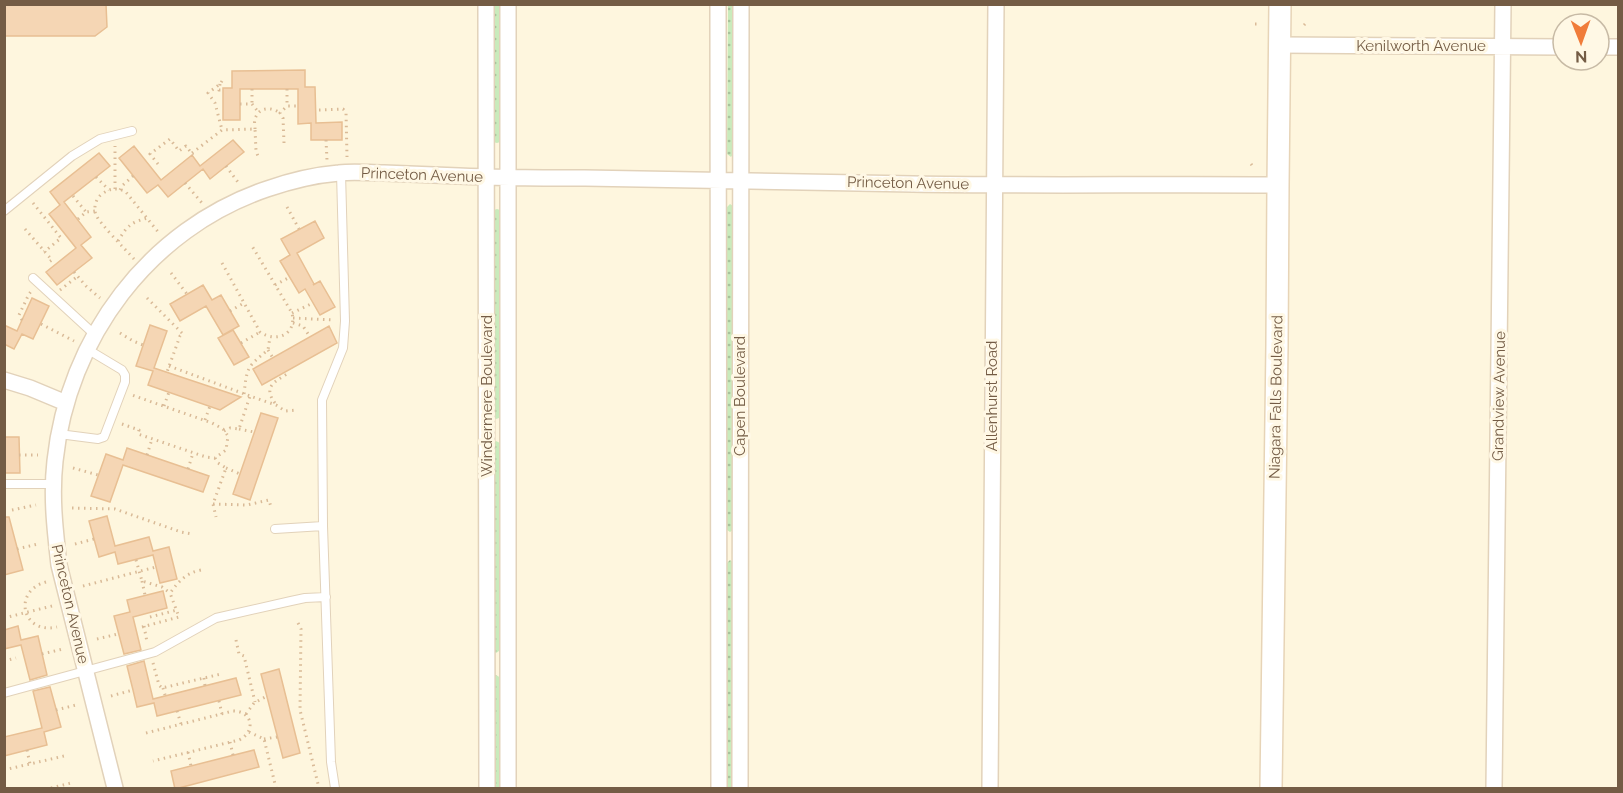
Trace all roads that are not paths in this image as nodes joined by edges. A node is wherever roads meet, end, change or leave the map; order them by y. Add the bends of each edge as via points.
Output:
1 (486, 4) edge
2 (508, 4) edge
3 (718, 4) edge
4 (741, 4) edge
5 (996, 4) edge
6 (1280, 4) edge
7 (1503, 4) edge
8 (1280, 45) junction
9 (1503, 47) junction
10 (1551, 47) edge
11 (132, 131) dead end
12 (341, 172) junction
13 (486, 177) junction
14 (508, 177) junction
15 (718, 180) junction
16 (740, 180) junction
17 (994, 184) junction
18 (1278, 185) junction
19 (4, 211) edge
20 (33, 278) dead end
21 (94, 334) junction
22 (81, 345) junction
23 (4, 380) edge
24 (66, 403) junction
25 (487, 431) junction
26 (508, 432) junction
27 (59, 434) junction
28 (4, 484) edge
29 (54, 484) junction
30 (323, 526) junction
31 (275, 529) dead end
32 (718, 548) junction
33 (740, 548) junction
34 (326, 597) junction
35 (487, 662) junction
36 (508, 662) junction
37 (86, 672) junction
38 (4, 693) edge
39 (115, 789) edge
40 (335, 789) edge
41 (487, 789) edge
42 (508, 789) edge
43 (719, 789) edge
44 (740, 789) edge
45 (990, 789) edge
46 (1271, 789) edge
47 (1494, 789) edge

1 - 13 street, Windermere Boulevard
2 - 14 street, Windermere Boulevard
3 - 15 street, Capen Boulevard
4 - 16 street, Capen Boulevard
5 - 17 street, Allenhurst Road
6 - 8 main road, Niagara Falls Boulevard
7 - 9 street, Grandview Avenue
8 - 9 street, Kenilworth Avenue
8 - 18 main road, Niagara Falls Boulevard
9 - 10 street, Kenilworth Avenue
9 - 47 street, Grandview Avenue
11 - 19 lane via 100,139 72,156
12 - 13 street, Princeton Avenue
12 - 21 street, Princeton Avenue via 266,189 208,216 181,234 133,278
12 - 30 lane via 345,321 343,348 322,400
13 - 14 street, Princeton Avenue
13 - 25 street, Windermere Boulevard
14 - 15 street, Princeton Avenue
14 - 26 street, Windermere Boulevard
15 - 16 street, Princeton Avenue
15 - 32 street, Capen Boulevard
16 - 17 street, Princeton Avenue
16 - 33 street, Capen Boulevard
17 - 18 street, Princeton Avenue
17 - 45 street, Allenhurst Road
18 - 46 main road, Niagara Falls Boulevard
20 - 21 lane
21 - 22 street, Princeton Avenue
22 - 24 street, Princeton Avenue
22 - 27 lane via 122,370 125,382 104,437
23 - 24 street
24 - 27 street, Princeton Avenue
25 - 26 lane
25 - 35 street, Windermere Boulevard
26 - 36 street, Windermere Boulevard
27 - 29 street, Princeton Avenue
28 - 29 lane
29 - 37 street, Princeton Avenue via 59,565
30 - 31 lane
30 - 34 lane
32 - 33 lane
32 - 43 street, Capen Boulevard
33 - 44 street, Capen Boulevard
34 - 37 lane via 216,618 155,652
34 - 40 lane
35 - 36 lane
35 - 41 street, Windermere Boulevard
36 - 42 street, Windermere Boulevard
37 - 38 lane
37 - 39 street, Princeton Avenue

